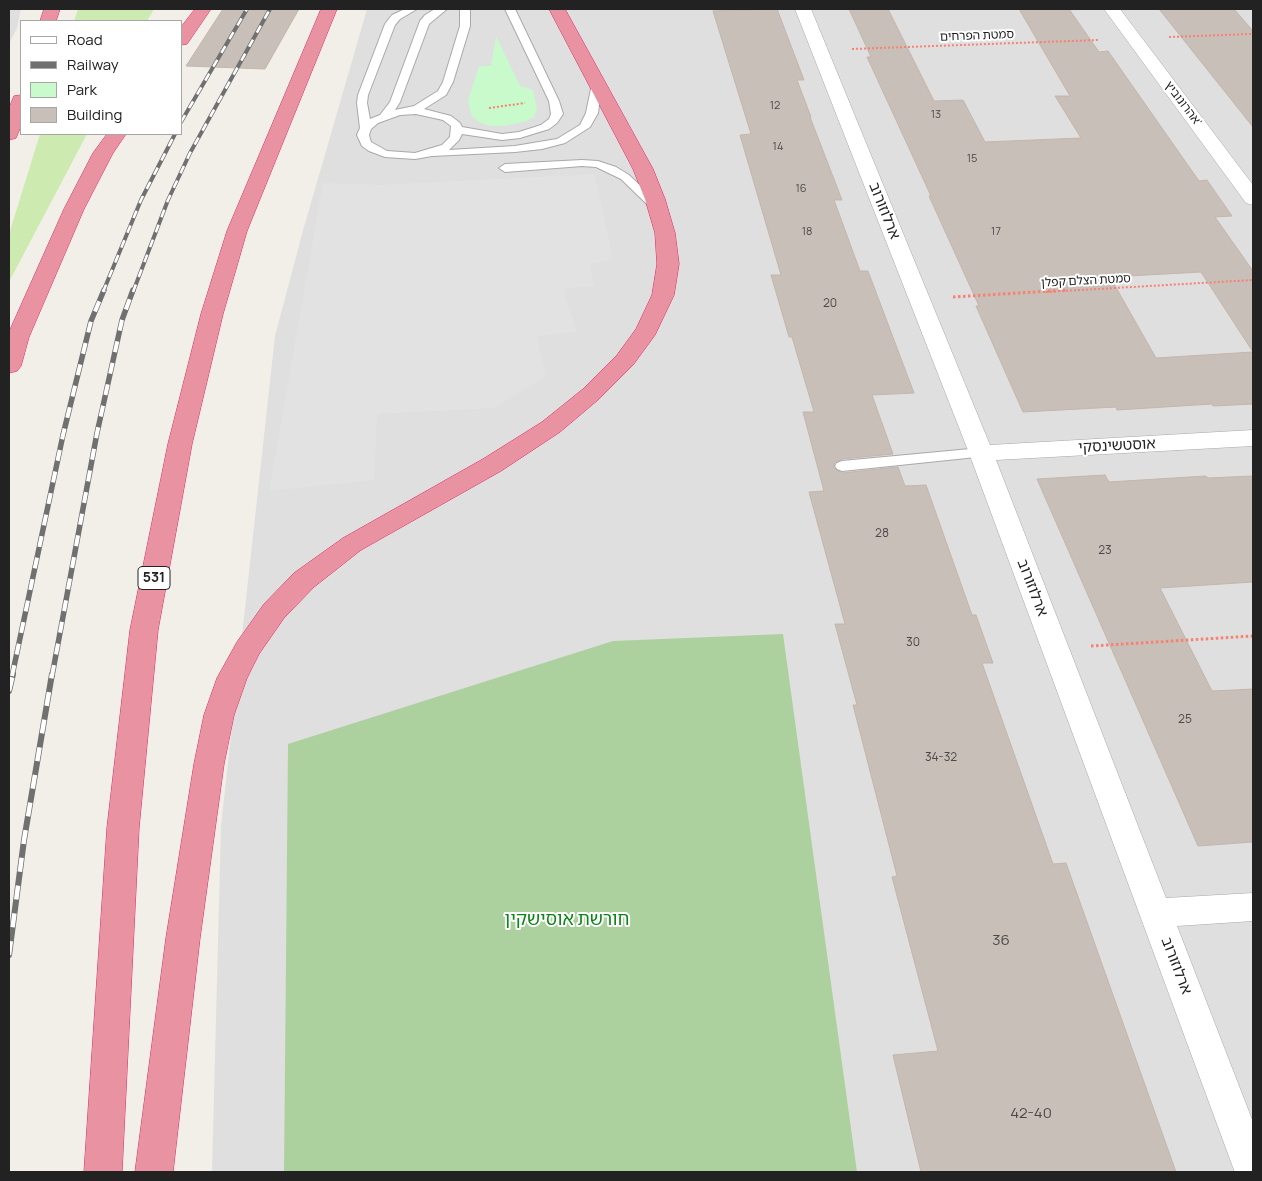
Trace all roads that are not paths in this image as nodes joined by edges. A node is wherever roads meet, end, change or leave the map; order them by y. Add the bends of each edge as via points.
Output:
1 (203, 9) edge
2 (329, 9) edge
3 (412, 9) edge
4 (442, 9) edge
5 (465, 9) edge
6 (510, 9) edge
7 (557, 9) edge
8 (803, 9) edge
9 (1112, 9) edge
10 (182, 39) edge
11 (597, 84) junction
12 (20, 103) edge
13 (399, 112) junction
14 (384, 116) junction
15 (366, 128) junction
16 (457, 130) junction
17 (9, 134) edge
18 (115, 135) edge
19 (421, 155) junction
20 (505, 168) dead end
21 (1253, 199) edge
22 (658, 208) junction
23 (9, 366) edge
24 (1253, 438) edge
25 (981, 453) junction
26 (842, 466) dead end
27 (1253, 907) edge
28 (1156, 913) junction
29 (1253, 1170) edge
30 (103, 1172) edge
31 (154, 1172) edge

1 - 10 highway
2 - 30 highway, 531 via 237,231 212,314 180,444 144,630 124,818
3 - 15 lane via 390,24 363,95
4 - 14 lane via 424,22 395,102
5 - 13 lane via 465,26 442,93 418,108
6 - 16 lane via 557,114 553,121 536,131 502,137
7 - 11 highway
8 - 25 street, ארלוזורוב
9 - 21 street, אהרונוביץ'
11 - 19 lane via 592,113 584,127 561,141 515,150
11 - 22 highway via 643,169
12 - 17 highway
13 - 14 lane
13 - 16 lane via 438,114 456,125
14 - 15 lane
15 - 19 lane via 366,144 373,149 399,156
16 - 19 lane via 455,138 446,147
18 - 23 highway via 74,209 18,337
20 - 22 lane via 598,164 625,177
22 - 31 highway via 668,264 663,296 647,330 625,360 551,427 352,544 304,580 274,611 232,678 219,715 210,764 183,938
24 - 25 street, אוסטשינסקי
25 - 26 lane
25 - 28 street, ארלוזורוב
27 - 28 street
28 - 29 street, ארלוזורוב

